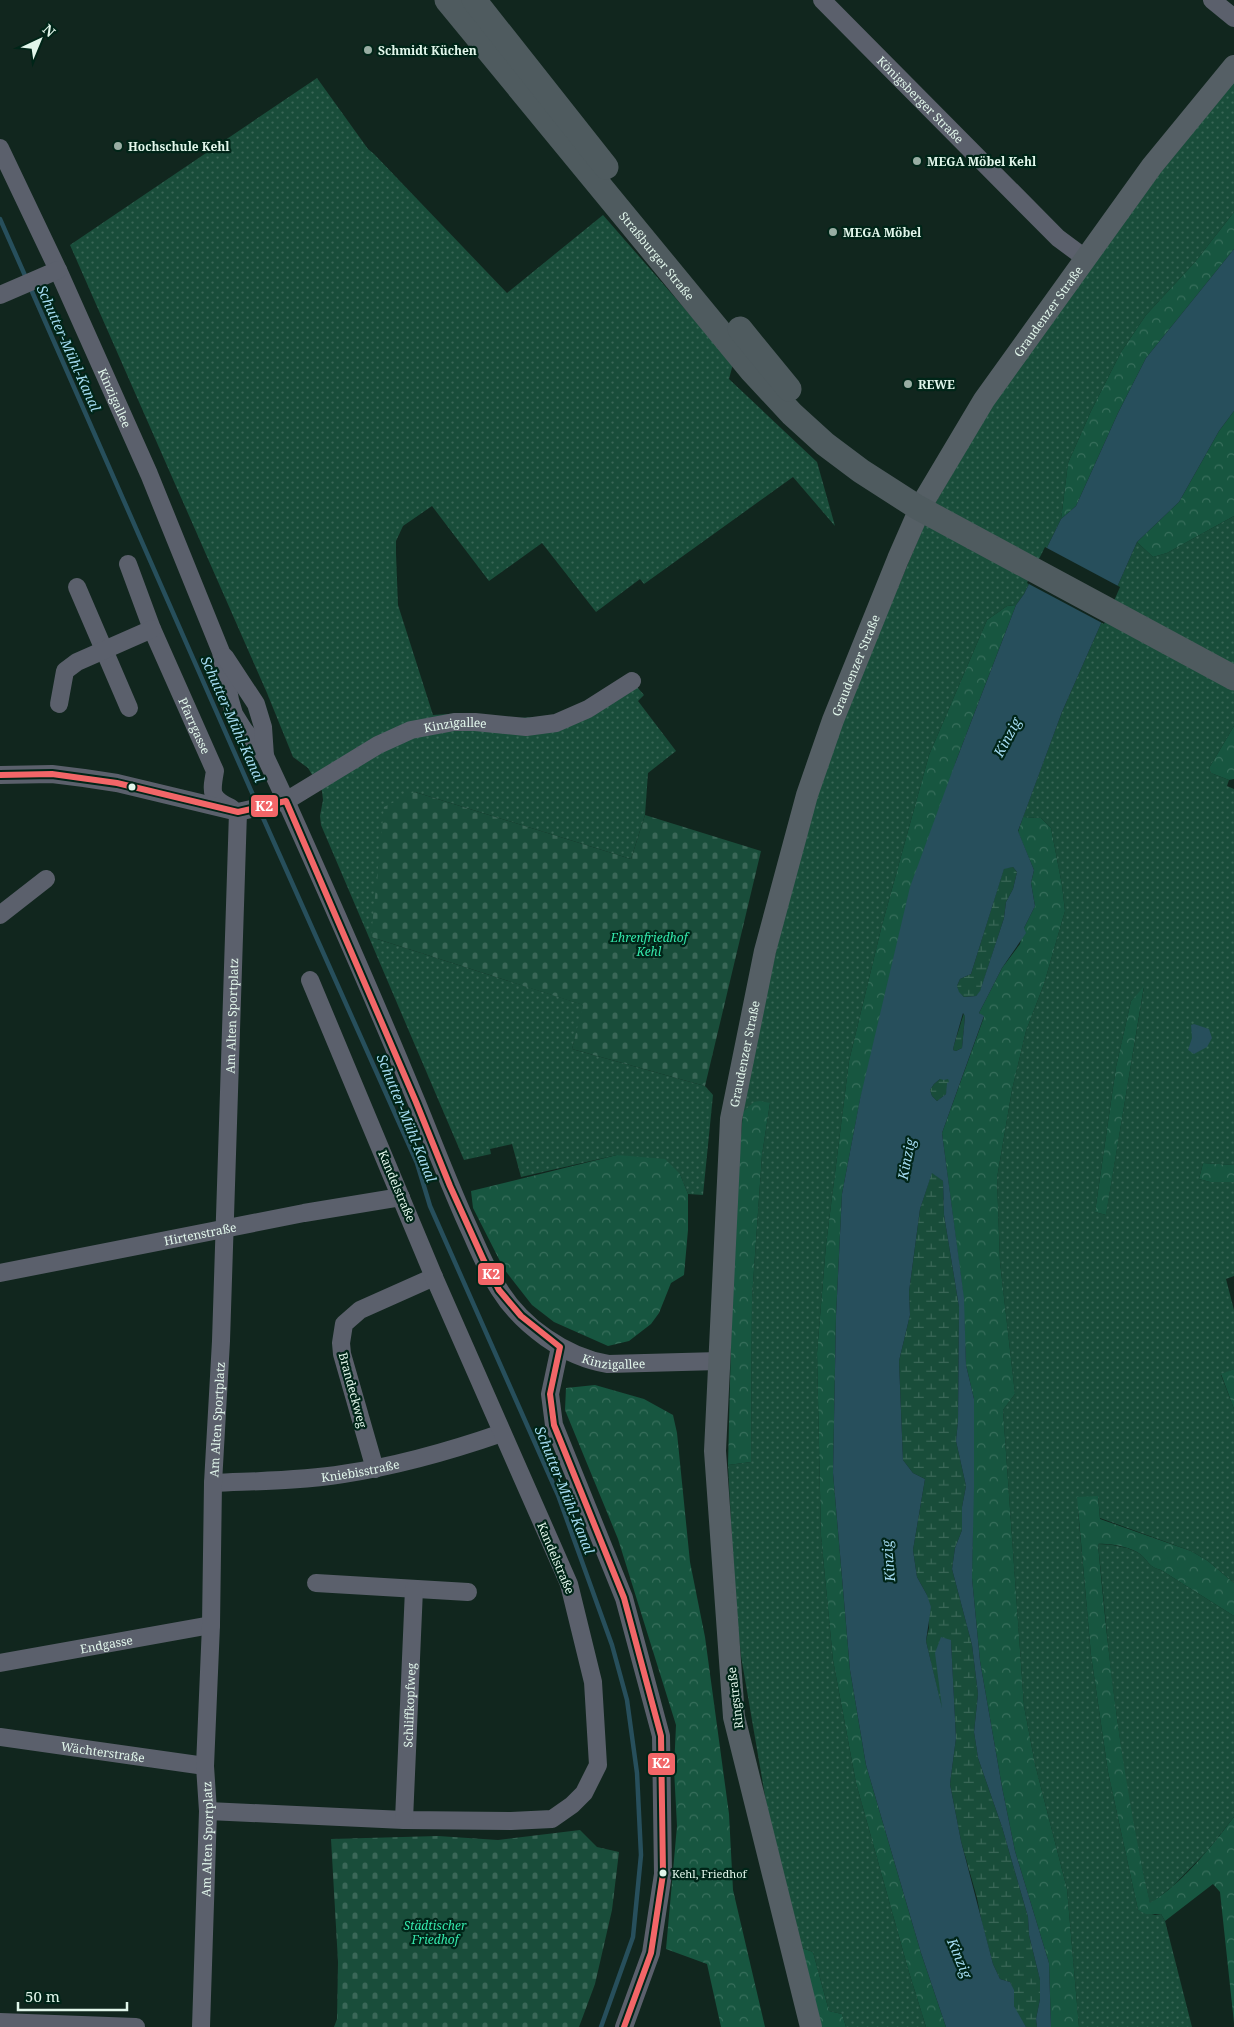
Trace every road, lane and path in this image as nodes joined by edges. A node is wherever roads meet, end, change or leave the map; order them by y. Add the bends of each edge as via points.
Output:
1 (447, 0) edge
2 (474, 0) edge
3 (822, 0) edge
4 (1212, 0) edge
5 (1234, 18) edge
6 (1234, 66) edge
7 (0, 148) edge
8 (1085, 258) junction
9 (58, 270) junction
10 (4, 293) edge
11 (893, 484) junction
12 (128, 564) dead end
13 (77, 587) dead end
14 (152, 629) junction
15 (103, 650) junction
16 (222, 652) junction
17 (1234, 663) edge
18 (1234, 678) edge
19 (632, 681) dead end
20 (60, 704) dead end
21 (129, 708) dead end
22 (265, 756) junction
23 (0, 776) edge
24 (286, 801) junction
25 (238, 812) junction
26 (46, 879) dead end
27 (0, 915) edge
28 (310, 980) dead end
29 (401, 1197) junction
30 (223, 1229) junction
31 (0, 1273) edge
32 (434, 1277) junction
33 (560, 1347) junction
34 (719, 1361) junction
35 (502, 1433) junction
36 (375, 1469) junction
37 (213, 1483) junction
38 (316, 1583) dead end
39 (414, 1590) junction
40 (468, 1592) dead end
41 (211, 1625) junction
42 (0, 1663) edge
43 (0, 1737) edge
44 (205, 1766) junction
45 (208, 1811) junction
46 (404, 1820) junction
47 (0, 2022) edge
48 (136, 2027) edge
49 (201, 2027) edge
50 (624, 2027) edge
51 (811, 2027) edge

1 - 11 highway, Straßburger Straße via 771,394 860,471
2 - 11 highway, Straßburger Straße via 790,390
3 - 8 street, Königsberger Straße via 1058,238
4 - 5 street
6 - 8 main road, Graudenzer Straße via 1152,166
7 - 9 street, Kinzigallee
8 - 34 main road, Graudenzer Straße via 984,400 922,504 836,711 815,772 765,950 733,1107
9 - 10 street
9 - 16 street, Kinzigallee via 149,474
11 - 17 highway via 950,511
11 - 18 highway via 944,523
12 - 14 street, Pfarrgasse
13 - 15 street
14 - 15 street
14 - 25 street, Pfarrgasse via 215,771 214,796
15 - 20 street via 65,670
15 - 21 street
16 - 22 street, Kinzigallee via 256,704 263,727
16 - 22 street, Kinzigallee via 234,714
19 - 24 street, Kinzigallee via 556,723 526,727 454,722 411,730 378,745
22 - 24 street, Kinzigallee
23 - 25 street via 52,774 84,778
24 - 25 street
24 - 33 street, Kinzigallee via 484,1261 499,1290 521,1316
25 - 30 street, Am Alten Sportplatz
26 - 27 street
28 - 29 street, Kandelstraße
29 - 30 street, Hirtenstraße
29 - 32 street, Kandelstraße
30 - 31 street, Hirtenstraße
30 - 37 street, Am Alten Sportplatz
32 - 35 street, Kandelstraße
32 - 36 street, Brandeckweg via 360,1310 344,1324 342,1354
33 - 34 street, Kinzigallee via 594,1362 608,1364
33 - 50 street via 550,1394 554,1425 624,1598 661,1736 663,1874 651,1953
34 - 51 main road, Ringstraße via 715,1451 734,1717
35 - 36 street, Kniebisstraße
35 - 46 street, Kandelstraße via 569,1584 576,1607 593,1682 598,1765 584,1793 552,1819
36 - 37 street, Kniebisstraße via 305,1479
37 - 41 street, Am Alten Sportplatz
38 - 39 street
39 - 40 street
39 - 46 street, Schliffkopfweg
41 - 42 street, Endgasse
41 - 44 street, Am Alten Sportplatz
43 - 44 street, Wächterstraße
44 - 45 street, Am Alten Sportplatz
45 - 46 street, Kandelstraße
45 - 49 street, Am Alten Sportplatz
47 - 48 street

